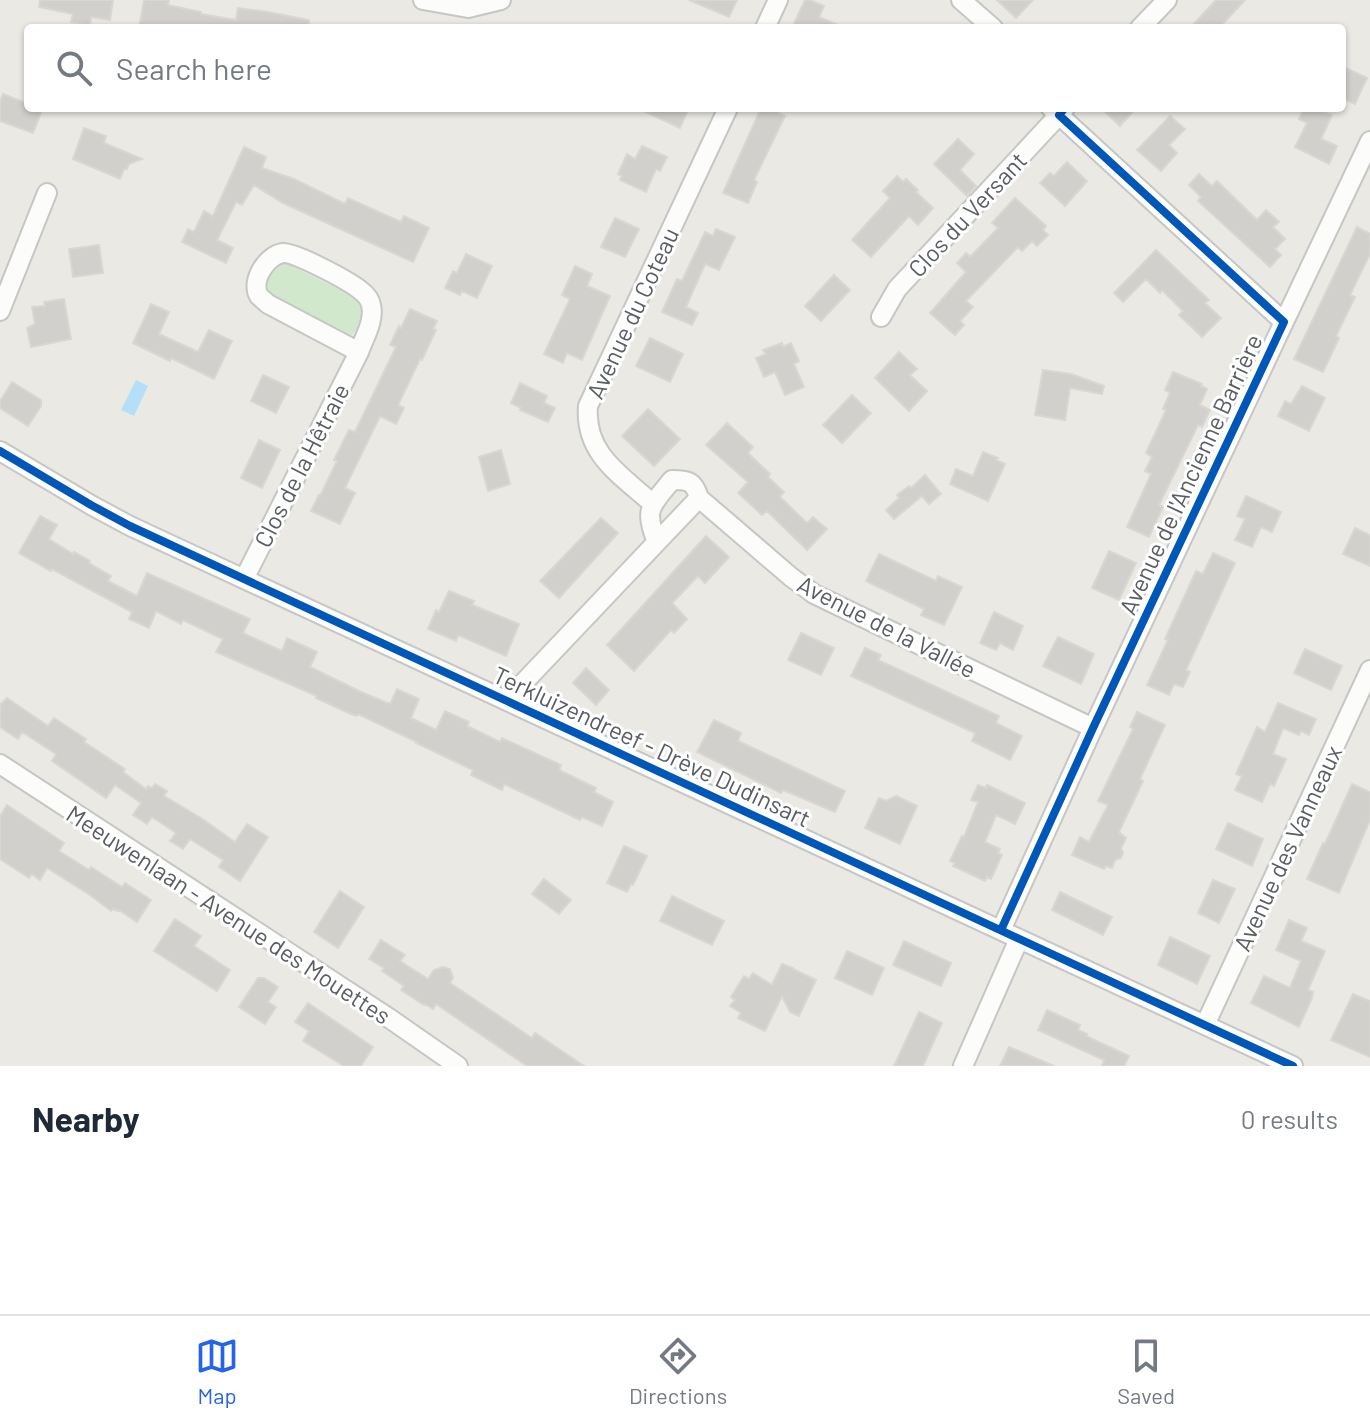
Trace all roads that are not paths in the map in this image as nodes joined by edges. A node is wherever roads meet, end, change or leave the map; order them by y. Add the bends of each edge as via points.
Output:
1 (423, 0) edge
2 (501, 0) edge
3 (778, 0) edge
4 (961, 0) edge
5 (1167, 0) edge
6 (767, 24) edge
7 (988, 24) edge
8 (1144, 24) edge
9 (726, 112) edge
10 (1056, 112) edge
11 (1060, 112) edge
12 (1370, 141) edge
13 (47, 193) dead end
14 (0, 311) edge
15 (881, 317) dead end
16 (1284, 322) junction
17 (359, 352) junction
18 (0, 451) edge
19 (699, 498) junction
20 (653, 504) junction
21 (657, 542) junction
22 (244, 579) junction
23 (1370, 670) edge
24 (507, 700) junction
25 (1093, 728) junction
26 (0, 764) edge
27 (1001, 930) junction
28 (1019, 939) junction
29 (1205, 1025) junction
30 (458, 1066) edge
31 (963, 1066) edge
32 (1293, 1066) edge

1 - 2 street via 468,8
3 - 6 street
4 - 7 street
5 - 8 street
9 - 20 street, Avenue du Coteau via 588,406 592,441 600,455
10 - 15 street, Clos du Versant via 897,289
11 - 16 street, Avenue de l'Ancienne Barrière
12 - 16 street
13 - 14 street
16 - 25 street, Avenue de l'Ancienne Barrière
17 - 17 street, Clos de la Hêtraie via 371,320 371,303 363,291 292,254 269,259 256,284 259,297
17 - 22 street, Clos de la Hêtraie
18 - 22 street, Terkluizendreef - Drève Dudinsart via 104,512
19 - 20 street via 696,487 686,480 672,480
19 - 21 street
19 - 25 street, Avenue de la Vallée via 814,594
20 - 21 street via 650,525
21 - 24 street
22 - 24 street, Terkluizendreef - Drève Dudinsart
23 - 29 street, Avenue des Vanneaux
24 - 27 street, Terkluizendreef - Drève Dudinsart
25 - 27 street, Avenue de l'Ancienne Barrière
26 - 30 street, Meeuwenlaan - Avenue des Mouettes
27 - 28 street, Terkluizendreef - Drève Dudinsart
28 - 29 street, Terkluizendreef - Drève Dudinsart
28 - 31 street
29 - 32 street, Terkluizendreef - Drève Dudinsart

